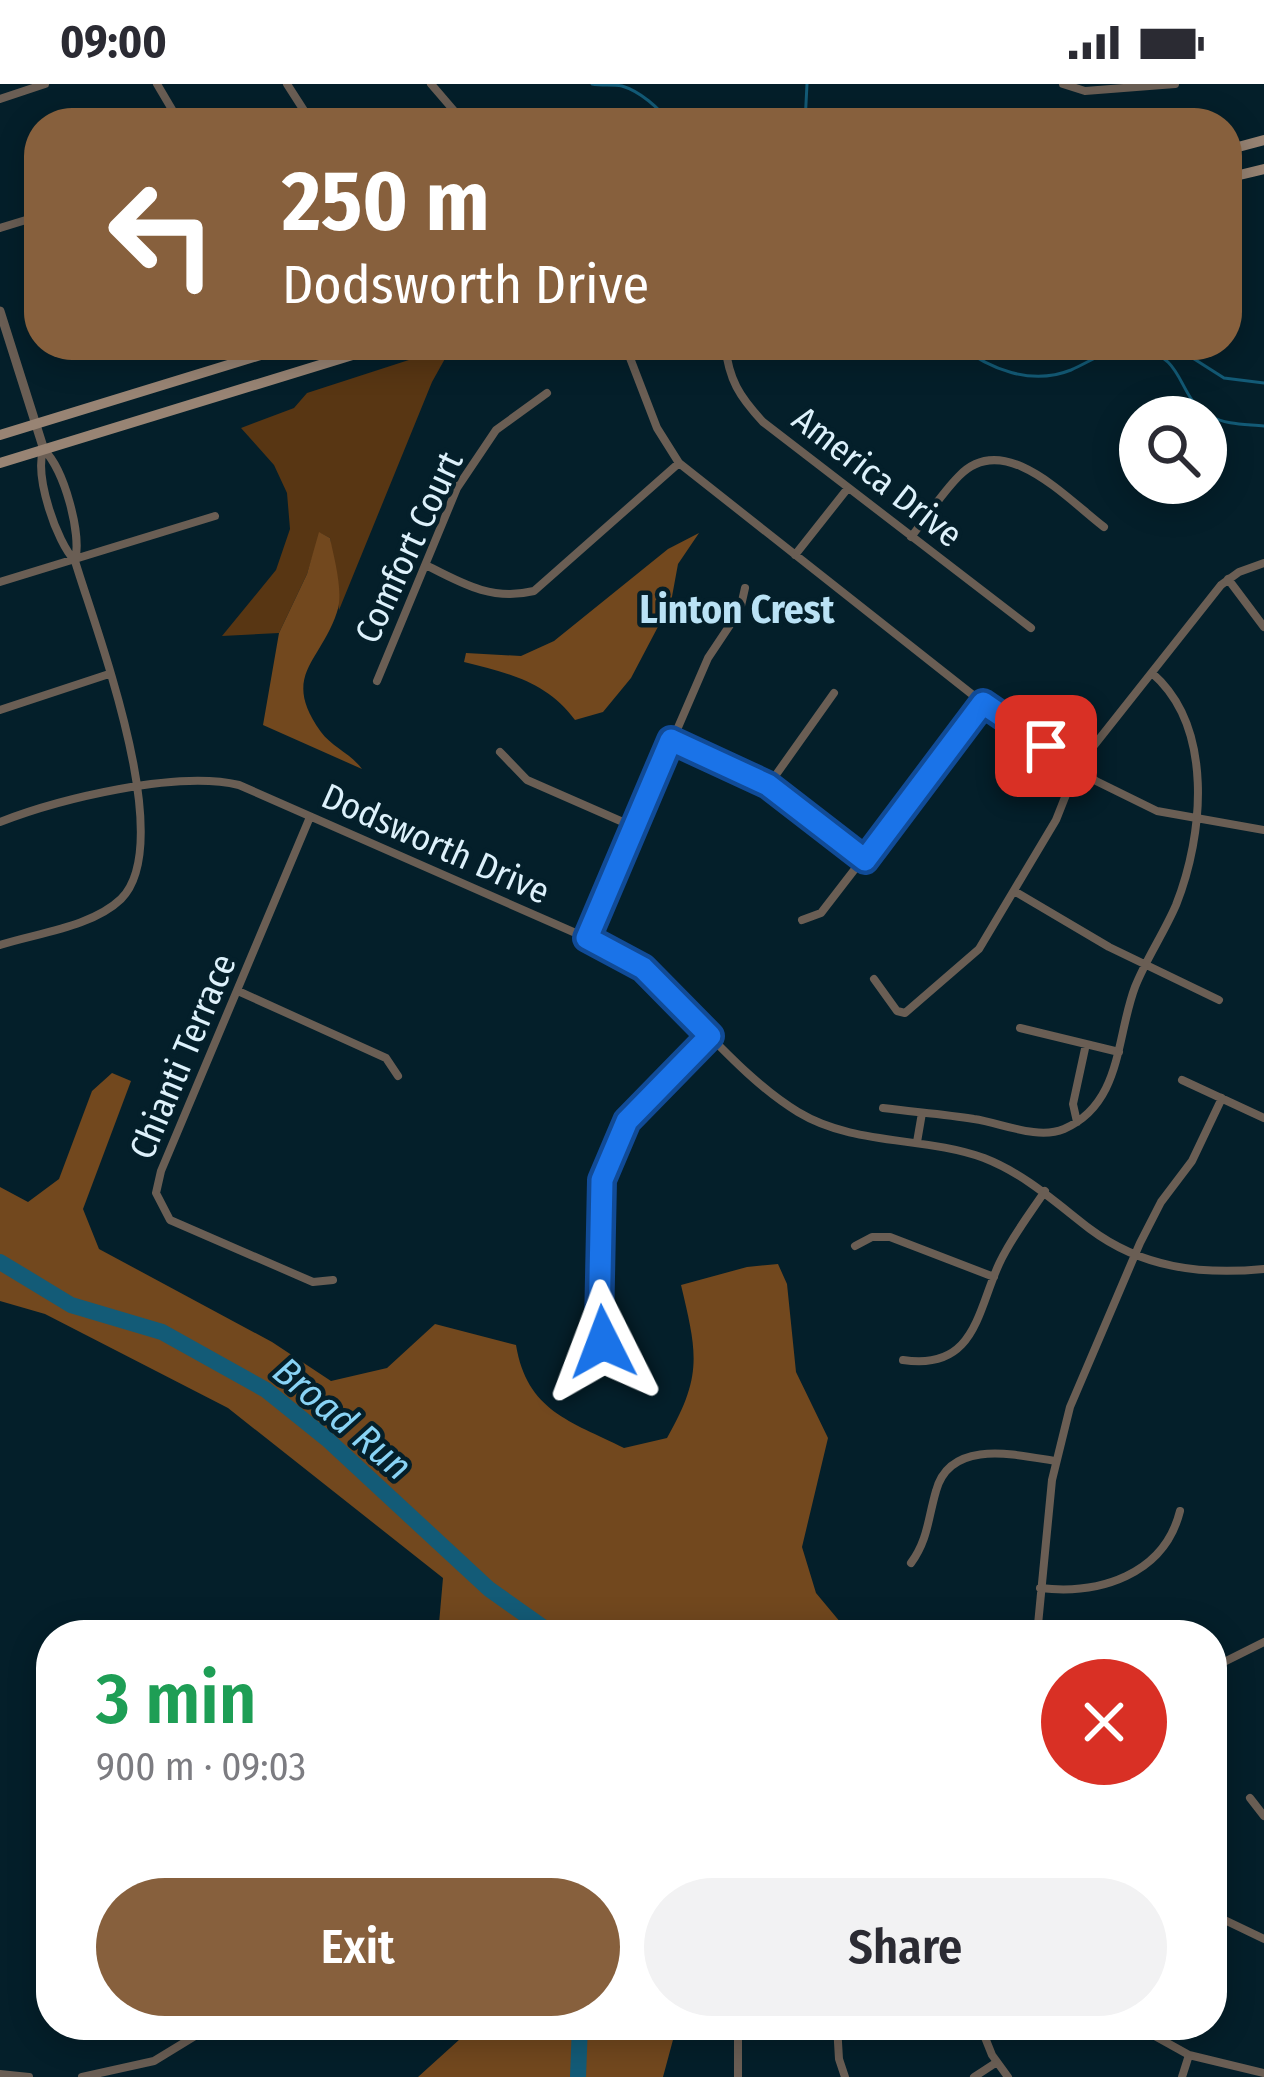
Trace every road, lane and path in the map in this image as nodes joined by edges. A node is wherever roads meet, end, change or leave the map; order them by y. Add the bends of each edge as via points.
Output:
1 (45, 84) edge
2 (431, 84) edge
3 (1063, 84) edge
4 (1175, 84) edge
5 (0, 98) edge
6 (452, 108) edge
7 (0, 311) edge
8 (244, 360) edge
9 (337, 360) edge
10 (632, 360) edge
11 (726, 360) edge
12 (547, 392) dead end
13 (36, 424) junction
14 (0, 435) edge
15 (44, 450) junction
16 (0, 463) edge
17 (679, 463) junction
18 (848, 488) junction
19 (215, 516) dead end
20 (1104, 527) dead end
21 (911, 537) junction
22 (795, 555) junction
23 (75, 561) junction
24 (1264, 563) edge
25 (426, 566) junction
26 (1228, 579) junction
27 (0, 582) edge
28 (745, 588) dead end
29 (1264, 627) edge
30 (1030, 628) dead end
31 (1152, 673) junction
32 (109, 674) junction
33 (377, 681) dead end
34 (834, 694) dead end
35 (983, 703) junction
36 (0, 710) edge
37 (671, 740) junction
38 (500, 752) dead end
39 (1077, 767) junction
40 (768, 785) junction
41 (136, 789) junction
42 (310, 817) junction
43 (1194, 820) junction
44 (0, 823) edge
45 (632, 826) junction
46 (1264, 830) edge
47 (865, 860) junction
48 (1013, 891) junction
49 (802, 920) dead end
50 (587, 938) junction
51 (0, 945) edge
52 (1145, 965) junction
53 (874, 979) dead end
54 (238, 991) junction
55 (1219, 1000) dead end
56 (1021, 1028) dead end
57 (710, 1036) junction
58 (1086, 1044) junction
59 (1119, 1052) junction
60 (398, 1076) dead end
61 (1182, 1080) dead end
62 (1222, 1098) junction
63 (883, 1108) dead end
64 (922, 1113) junction
65 (1264, 1118) edge
66 (1077, 1122) junction
67 (917, 1142) junction
68 (1045, 1191) junction
69 (855, 1246) dead end
70 (1135, 1255) junction
71 (1264, 1269) edge
72 (994, 1276) junction
73 (333, 1280) dead end
74 (603, 1342) dead end
75 (903, 1360) dead end
76 (1055, 1461) junction
77 (1180, 1511) dead end
78 (911, 1563) dead end
79 (1040, 1588) junction
80 (1038, 1620) edge
81 (1264, 1642) edge
82 (1227, 1660) edge
83 (1250, 1798) dead end
84 (1264, 1816) edge
85 (1227, 1921) edge
86 (1264, 1939) edge
87 (188, 2040) edge
88 (738, 2040) edge
89 (838, 2040) edge
90 (987, 2040) edge
91 (1162, 2040) edge
92 (1189, 2055) junction
93 (997, 2062) junction
94 (1264, 2073) edge
95 (0, 2074) edge
96 (29, 2077) edge
97 (82, 2077) edge
98 (737, 2077) edge
99 (845, 2077) edge
100 (974, 2077) edge
101 (1008, 2077) edge
102 (1182, 2077) edge

1 - 5 street
2 - 6 street
3 - 4 street via 1085,91
7 - 13 street
8 - 13 main road
9 - 15 main road
10 - 17 street
11 - 18 street, America Drive via 738,396
12 - 25 street, Comfort Court via 496,430 457,488
13 - 14 main road
13 - 15 street
15 - 16 main road
15 - 23 street via 55,460 80,543
15 - 23 street via 38,468 63,548
17 - 22 street
17 - 25 street via 534,591 493,594
18 - 21 street, America Drive
18 - 22 street
19 - 23 street
20 - 21 street via 1012,460 986,458 961,473
21 - 30 street, America Drive
22 - 35 street
23 - 27 street
23 - 32 street
24 - 26 street
25 - 33 street, Comfort Court
26 - 29 street
26 - 31 street
28 - 37 street
31 - 39 street
31 - 43 street via 1192,732
32 - 36 street
32 - 41 street
34 - 40 street
35 - 39 street
35 - 47 street
37 - 40 street
37 - 45 street
38 - 45 street via 527,780
39 - 43 street via 1135,802
39 - 48 street via 1057,820
40 - 47 street
41 - 42 street, Dodsworth Drive via 221,781
41 - 44 street, Dodsworth Drive via 68,798
41 - 51 street via 141,865 122,898 96,915
42 - 50 street, Dodsworth Drive
42 - 54 street, Chianti Terrace
43 - 46 street
43 - 52 street via 1178,901
45 - 50 street
47 - 49 street via 821,913
48 - 52 street
48 - 53 street via 980,949 909,1012 897,1011
50 - 57 street, Dodsworth Drive via 643,968
52 - 55 street
52 - 59 street
54 - 60 street via 386,1058
54 - 73 street, Chianti Terrace via 156,1193 170,1220 313,1282
56 - 58 street
57 - 67 street, Dodsworth Drive via 797,1112 849,1132
57 - 74 street via 627,1121 602,1180
58 - 59 street
58 - 66 street via 1073,1104
59 - 66 street via 1106,1089
61 - 62 street
62 - 65 street
62 - 70 street
63 - 64 street
64 - 66 street via 1044,1133
64 - 67 street
67 - 68 street, Dodsworth Drive via 990,1160
68 - 70 street, Dodsworth Drive
68 - 72 street
69 - 72 street via 890,1237
70 - 71 street, Dodsworth Drive via 1193,1270
70 - 76 street
72 - 75 street via 962,1346 929,1362
76 - 78 street via 989,1453 954,1464 939,1481 926,1543
76 - 79 street
77 - 79 street via 1165,1544 1132,1575 1088,1589
79 - 80 street
81 - 82 street
83 - 84 street
85 - 86 street
87 - 97 street via 154,2061
88 - 98 street
89 - 99 street
90 - 93 street
91 - 92 street
92 - 94 street
92 - 102 street
93 - 100 street
93 - 101 street
95 - 96 street

